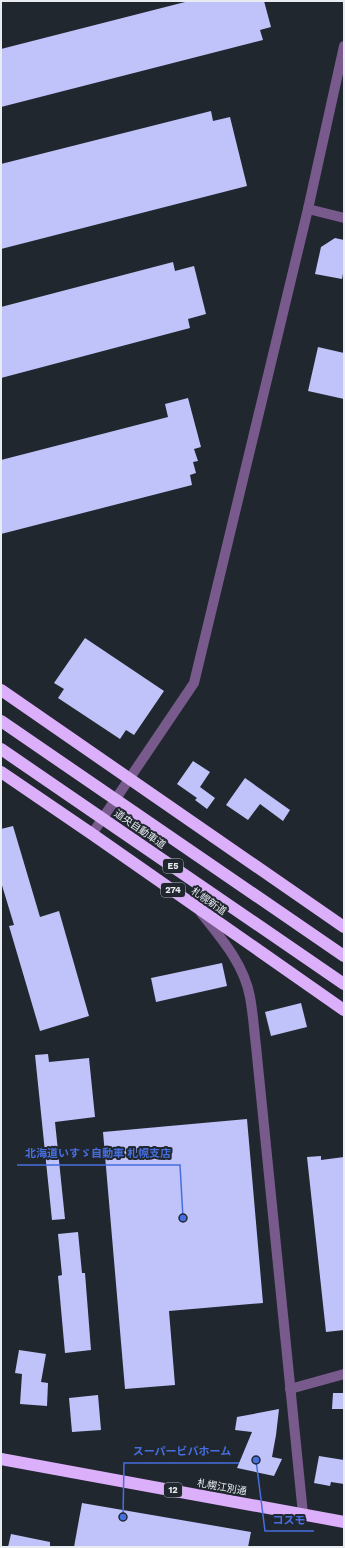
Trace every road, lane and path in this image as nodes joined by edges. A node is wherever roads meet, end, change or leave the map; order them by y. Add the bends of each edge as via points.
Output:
1 (344, 46) edge
2 (308, 209) junction
3 (344, 218) edge
4 (1, 690) edge
5 (1, 721) edge
6 (1, 749) edge
7 (1, 772) edge
8 (130, 778) junction
9 (92, 834) junction
10 (196, 907) junction
11 (344, 927) edge
12 (344, 956) edge
13 (344, 984) edge
14 (344, 1010) edge
15 (344, 1374) edge
16 (290, 1389) junction
17 (1, 1459) edge
18 (303, 1514) junction
19 (344, 1522) edge

1 - 2 street
2 - 3 street
2 - 8 street via 194,683
4 - 8 highway
5 - 12 highway, 道央自動車道 / E5
6 - 13 highway, 道央自動車道 / E5
7 - 9 highway, 札幌新道 / 274
8 - 9 street
8 - 11 highway
9 - 10 highway, 札幌新道 / 274
10 - 14 highway, 札幌新道 / 274
10 - 16 street via 231,951 250,996
15 - 16 street
16 - 18 street
17 - 18 highway, 札幌江別通 / 12
18 - 19 highway, 札幌江別通 / 12

